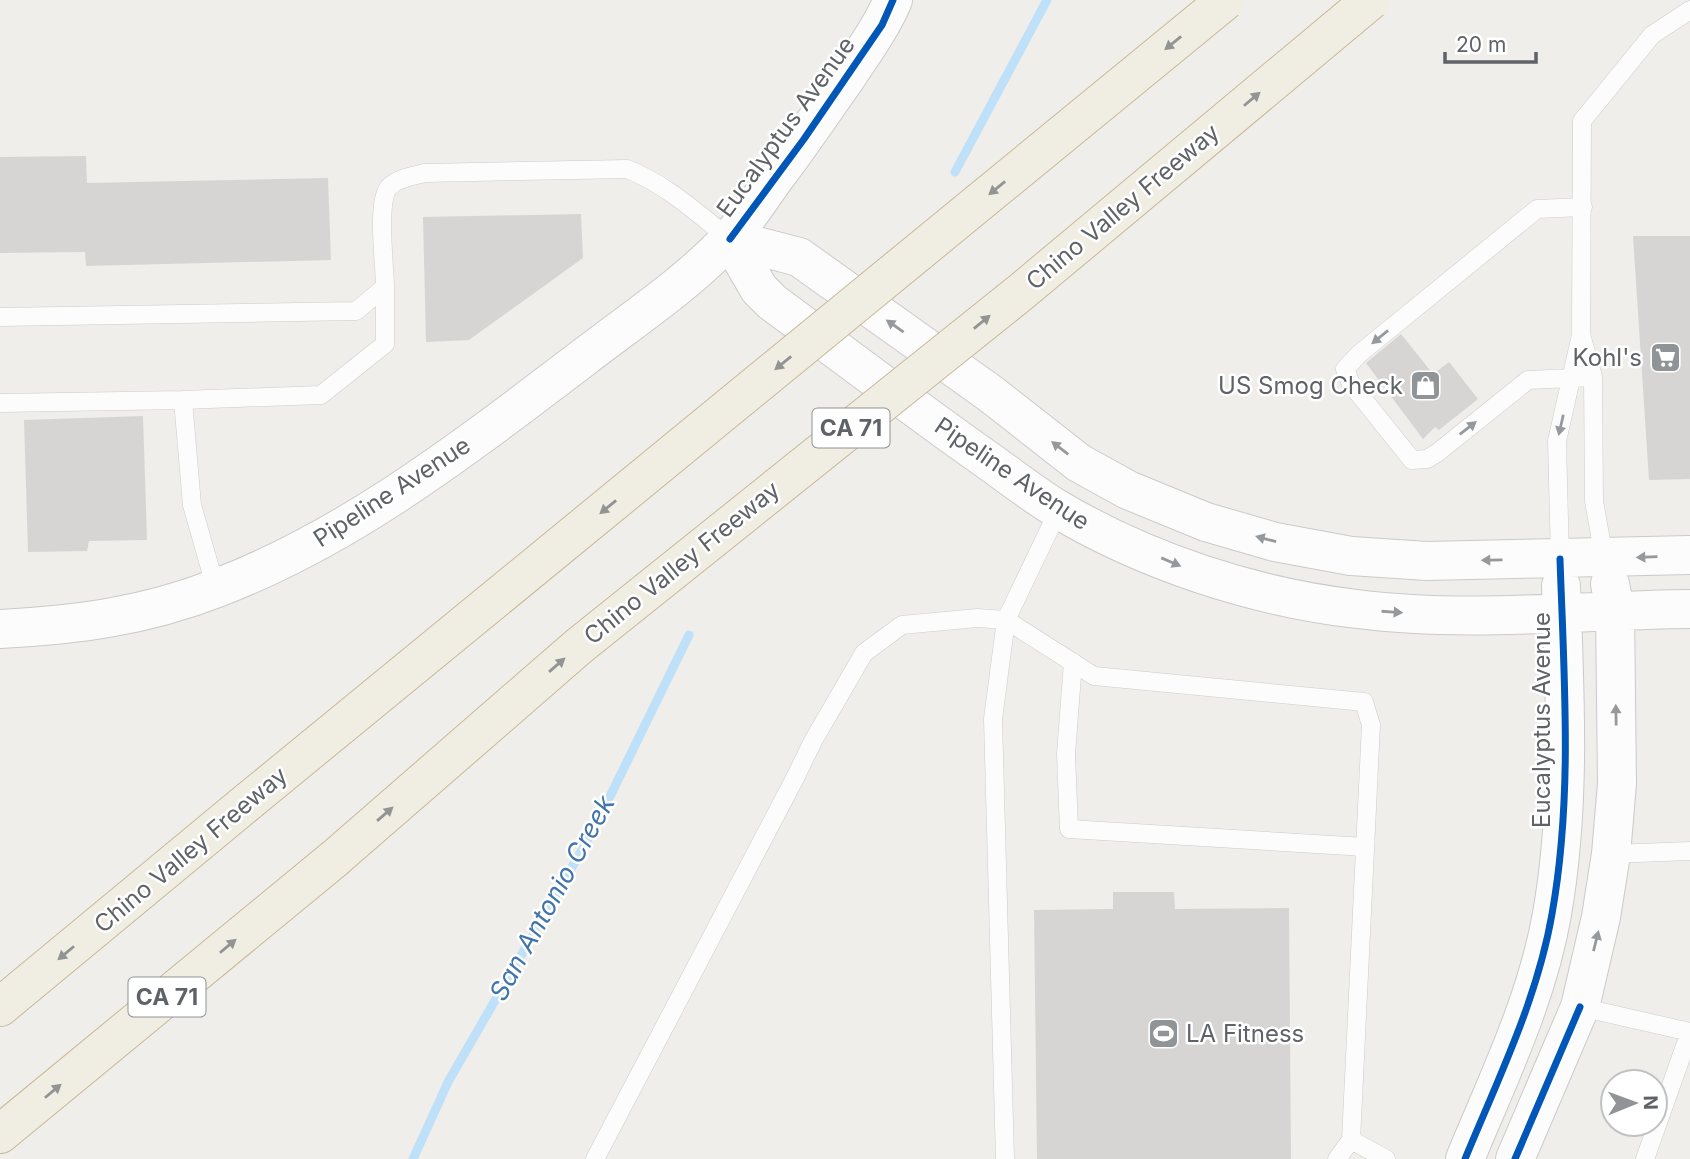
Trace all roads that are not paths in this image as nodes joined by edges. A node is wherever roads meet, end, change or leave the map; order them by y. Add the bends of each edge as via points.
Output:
1 (893, 0) edge
2 (1226, 0) edge
3 (1371, 0) edge
4 (1690, 10) edge
5 (1583, 207) junction
6 (730, 239) junction
7 (386, 287) junction
8 (0, 317) edge
9 (1581, 335) junction
10 (1593, 377) junction
11 (1571, 379) junction
12 (183, 400) junction
13 (0, 402) edge
14 (1059, 509) junction
15 (1690, 555) edge
16 (1604, 558) junction
17 (1560, 559) junction
18 (216, 589) junction
19 (1690, 609) edge
20 (1615, 610) junction
21 (1562, 612) junction
22 (1006, 620) junction
23 (0, 629) edge
24 (1073, 662) junction
25 (1365, 847) junction
26 (1690, 851) edge
27 (1611, 854) junction
28 (0, 1007) edge
29 (1580, 1007) junction
30 (1690, 1032) edge
31 (0, 1134) edge
32 (1351, 1140) junction
33 (595, 1159) edge
34 (1005, 1159) edge
35 (1337, 1159) edge
36 (1386, 1159) edge
37 (1465, 1159) edge
38 (1516, 1159) edge
39 (1645, 1159) edge

1 - 6 main road, Eucalyptus Avenue via 859,59
2 -> 28 highway, Chino Valley Freeway, bridge
31 -> 3 highway, Chino Valley Freeway / CA 71, bridge via 334,859 579,646 1021,292
4 - 5 lane via 1652,34 1582,121
5 - 9 lane
5 -> 11 lane via 1537,209 1345,369 1351,384 1412,460 1437,453 1528,380
6 - 7 lane via 676,197 627,169 425,173 389,186 382,199
6 - 14 main road, Pipeline Avenue via 759,289 772,302
17 -> 6 main road, Pipeline Avenue via 1427,561 1352,556 1275,542 1206,522 1128,490 1079,463 799,257
6 - 18 main road, Pipeline Avenue via 682,282 560,375 361,518
7 - 8 lane via 356,311
7 - 12 lane via 386,344 321,395
9 - 10 lane
9 - 11 lane
10 - 11 lane
10 - 16 lane via 1594,501
11 -> 17 lane via 1557,440
12 - 13 lane
12 - 18 lane via 192,505
14 -> 21 main road, Pipeline Avenue via 1108,536 1195,572 1272,594 1357,609 1440,615
14 - 22 lane
15 -> 16 main road, Pipeline Avenue
16 - 17 main road, Pipeline Avenue
16 - 20 main road
17 - 21 main road, Eucalyptus Avenue
18 - 23 main road, Pipeline Avenue via 103,620
19 - 20 main road, Pipeline Avenue
20 - 21 main road, Pipeline Avenue
27 -> 20 main road via 1617,784
21 - 37 main road, Eucalyptus Avenue via 1567,767 1552,916 1511,1053
22 - 24 lane
22 - 33 lane via 902,625 864,653 813,741
22 - 34 lane via 993,719
24 - 25 lane via 1094,676 1364,702 1371,725
24 - 25 lane via 1066,754 1069,829
25 - 32 lane
26 - 27 lane
29 -> 27 main road
29 - 30 lane
29 - 38 main road
30 - 39 lane
32 - 35 lane
32 - 36 lane

